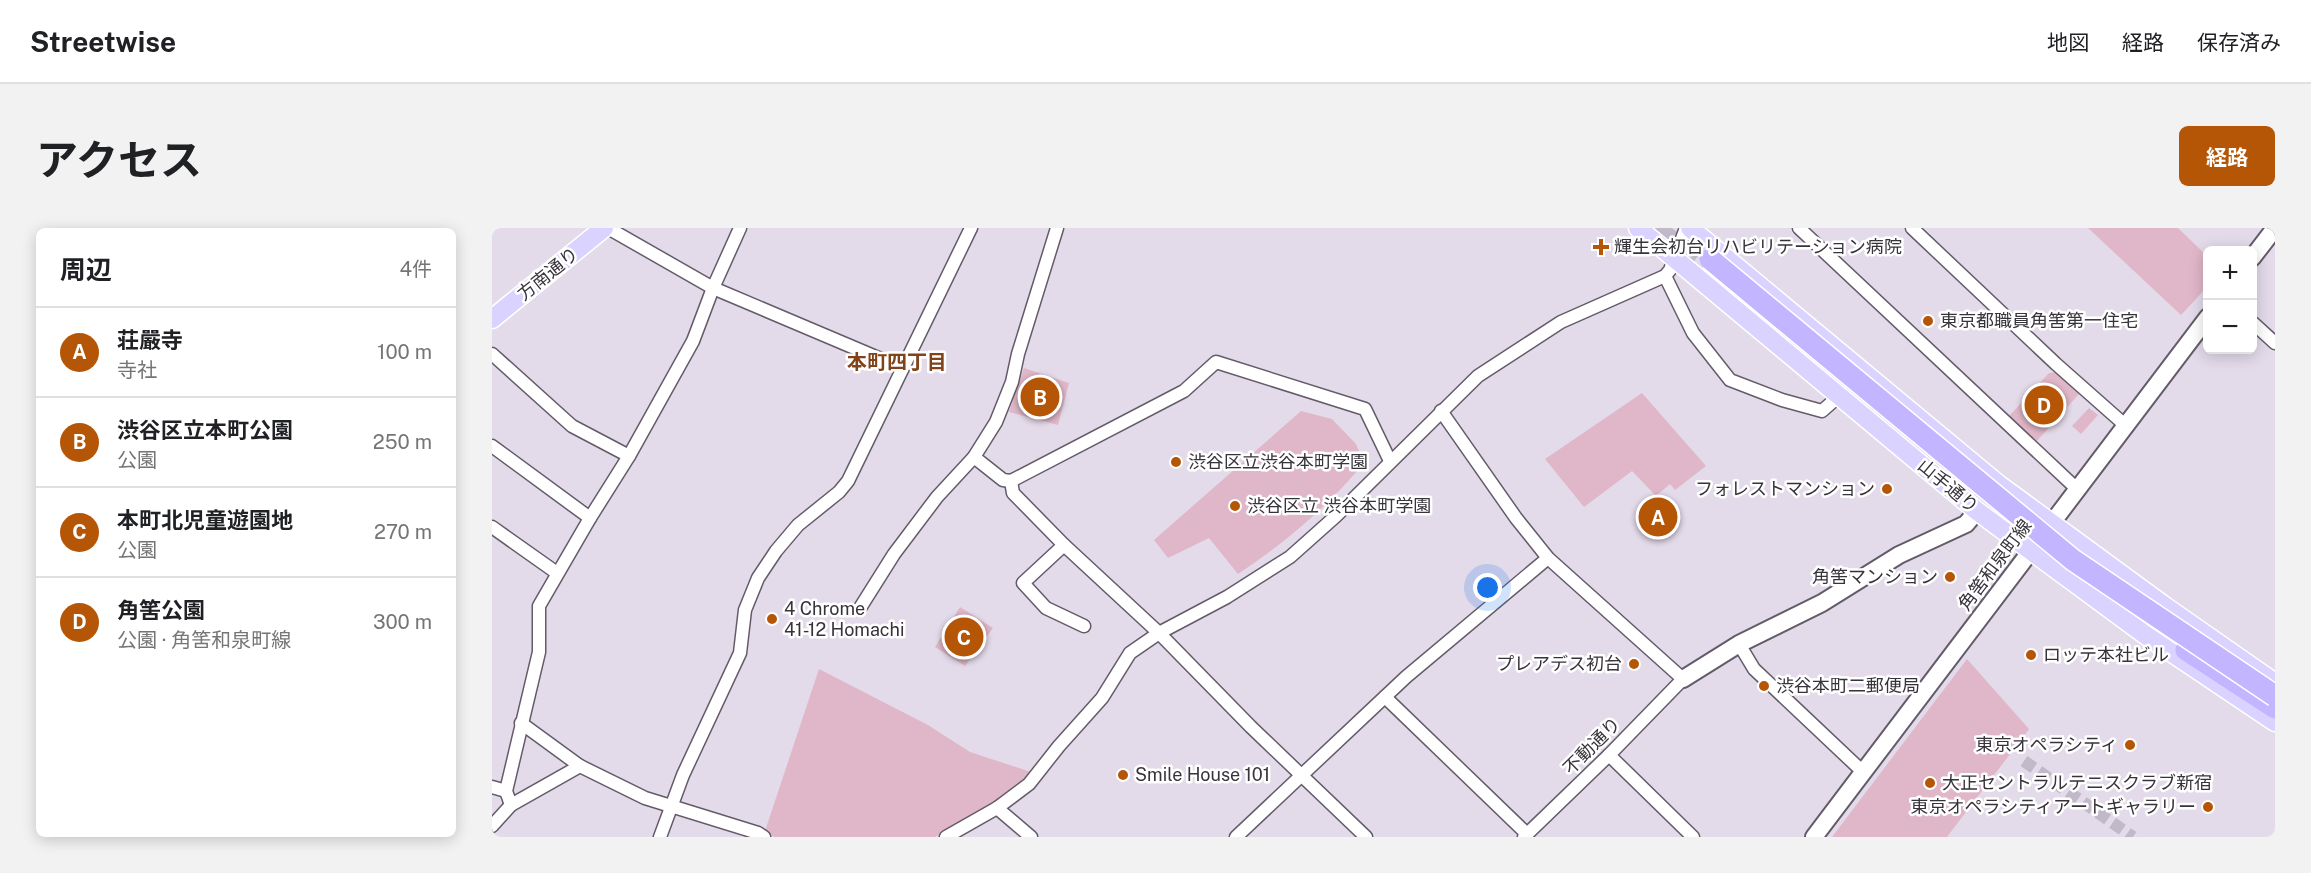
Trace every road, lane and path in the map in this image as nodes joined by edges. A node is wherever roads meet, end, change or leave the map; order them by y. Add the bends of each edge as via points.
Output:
1 (606, 228) edge
2 (740, 228) edge
3 (971, 228) edge
4 (1057, 228) edge
5 (1638, 228) edge
6 (1688, 228) edge
7 (1799, 228) edge
8 (1912, 228) edge
9 (2275, 228) edge
10 (2257, 253) edge
11 (1674, 258) junction
12 (1665, 276) junction
13 (713, 288) junction
14 (492, 319) edge
15 (2203, 324) edge
16 (2257, 326) edge
17 (2275, 343) edge
18 (492, 354) edge
19 (902, 368) junction
20 (1839, 396) junction
21 (1441, 411) junction
22 (2125, 425) junction
23 (492, 446) edge
24 (630, 456) junction
25 (974, 457) junction
26 (1390, 461) junction
27 (1011, 481) junction
28 (2077, 489) junction
29 (1977, 511) junction
30 (590, 518) junction
31 (2050, 523) junction
32 (492, 527) edge
33 (1064, 545) junction
34 (2030, 551) junction
35 (1548, 558) junction
36 (557, 573) junction
37 (861, 608) dead end
38 (1084, 626) dead end
39 (1159, 633) junction
40 (1739, 644) junction
41 (1683, 679) junction
42 (2275, 683) edge
43 (2275, 696) edge
44 (1386, 697) junction
45 (2275, 708) edge
46 (2275, 722) edge
47 (521, 723) junction
48 (1609, 755) junction
49 (580, 766) junction
50 (1863, 772) junction
51 (1301, 776) junction
52 (492, 787) edge
53 (506, 791) junction
54 (511, 805) junction
55 (672, 806) junction
56 (997, 808) junction
57 (492, 826) edge
58 (1526, 836) edge
59 (660, 837) edge
60 (764, 837) edge
61 (946, 837) edge
62 (1031, 837) edge
63 (1236, 837) edge
64 (1366, 837) edge
65 (1693, 837) edge
66 (1814, 837) edge

1 - 13 street
1 - 14 main road, 方南通り
2 - 13 street
3 - 19 street
4 - 25 street via 1012,382 996,422
5 - 11 main road, 山手通り
6 - 11 street
6 - 31 main road, 山手通り
7 - 28 street
8 - 22 street
9 - 10 main road
11 - 12 street
11 - 20 main road, 山手通り
12 - 20 street via 1693,333 1730,380 1822,411
12 - 21 street via 1562,322 1478,376
13 - 19 street
13 - 24 street via 693,341
15 - 22 main road, 角筈和泉町線
16 - 17 street
18 - 24 street via 572,426
19 - 55 street via 848,481 798,525 758,578 745,610 740,653
20 - 29 main road, 山手通り
21 - 26 street
21 - 35 street
22 - 28 main road, 角筈和泉町線
23 - 30 street
24 - 30 street
25 - 27 street via 1003,480
25 - 37 street via 937,497 894,554
26 - 27 street via 1365,409 1216,362 1184,391
26 - 39 street via 1290,557
27 - 33 street via 1013,492
28 - 31 main road, 角筈和泉町線
29 - 34 main road, 山手通り
29 - 40 main road via 1966,524 1899,555 1822,603
30 - 36 street
31 - 34 main road, 角筈和泉町線
31 - 42 main road, 山手通り
32 - 36 street
33 - 38 street via 1023,584 1046,608
33 - 39 street
34 - 46 main road, 山手通り
34 - 50 main road, 角筈和泉町線
35 - 41 street
35 - 44 street
36 - 47 street via 539,606 538,652
39 - 51 street
39 - 56 street via 1130,653 1102,699 1029,784
40 - 41 main road
40 - 50 street via 1754,669
41 - 48 street, 不動通り
43 - 45 highway, bridge via 2073,560 1707,262 2068,567
44 - 51 street
44 - 58 street
47 - 49 street
47 - 53 street
48 - 58 street, 不動通り
48 - 65 street
49 - 54 street
49 - 55 street via 645,798
50 - 66 main road, 角筈和泉町線
51 - 63 street
51 - 64 street
52 - 53 street
53 - 54 street
54 - 57 street
55 - 59 street
55 - 60 street
56 - 61 street
56 - 62 street

